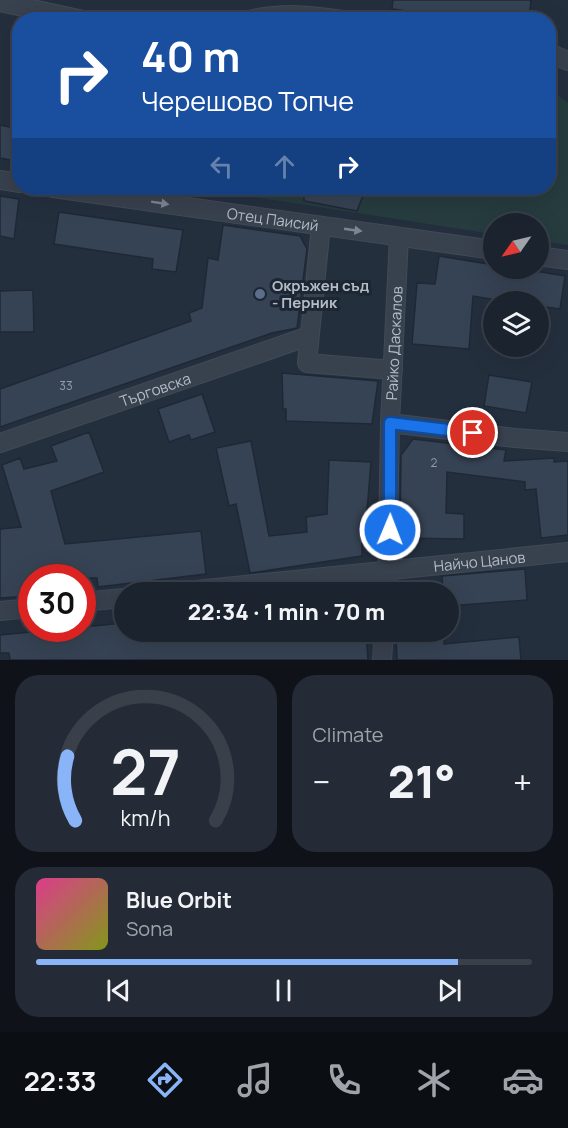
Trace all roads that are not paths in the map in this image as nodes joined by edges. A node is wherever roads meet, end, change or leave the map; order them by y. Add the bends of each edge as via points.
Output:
1 (0, 2) edge
2 (46, 12) edge
3 (128, 195) edge
4 (321, 226) junction
5 (399, 237) junction
6 (483, 248) edge
7 (549, 257) edge
8 (568, 260) edge
9 (309, 336) junction
10 (393, 370) junction
11 (390, 423) junction
12 (568, 442) edge
13 (0, 443) edge
14 (568, 552) edge
15 (389, 570) junction
16 (273, 582) edge
17 (388, 582) edge
18 (114, 599) edge
19 (96, 601) edge
20 (18, 609) edge
21 (0, 611) edge
22 (383, 642) edge
23 (382, 660) edge

1 - 2 street
3 -> 4 street, Отец Паисий
4 -> 5 street, Отец Паисий
4 - 9 street
5 - 6 street, Отец Паисий
5 - 10 street, Райко Даскалов
7 - 8 street
9 - 10 street via 307,363
9 - 13 street, Търговска
10 - 11 street, Райко Даскалов
11 - 12 street
11 - 15 street, Райко Даскалов
14 - 15 street, Найчо Цанов
15 - 16 street, Найчо Цанов
15 - 17 street, Райко Даскалов
18 - 19 street
20 - 21 street
22 - 23 street

